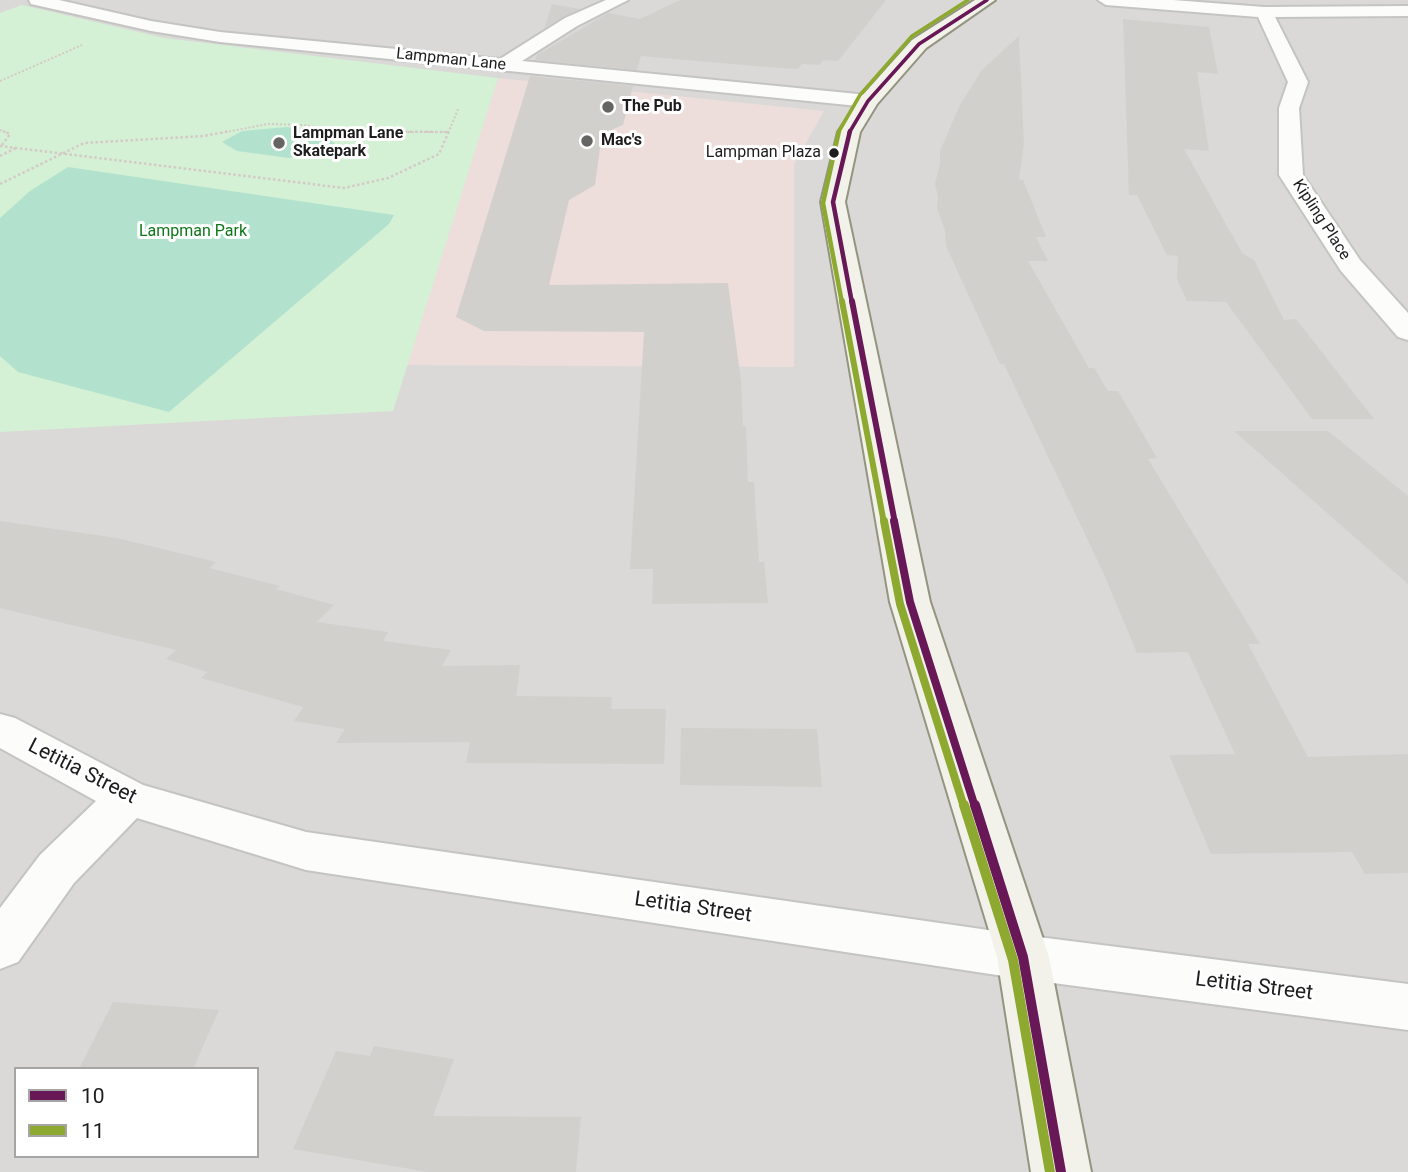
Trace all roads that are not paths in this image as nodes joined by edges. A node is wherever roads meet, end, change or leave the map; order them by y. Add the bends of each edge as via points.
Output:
1 (37, 0) edge
2 (620, 0) edge
3 (987, 0) edge
4 (1106, 0) edge
5 (1408, 11) edge
6 (1264, 12) junction
7 (503, 65) junction
8 (869, 102) junction
9 (1408, 331) edge
10 (0, 729) edge
11 (128, 799) junction
12 (0, 947) edge
13 (1023, 957) junction
14 (1408, 1007) edge
15 (1060, 1172) edge

1 - 7 street, Lampman Lane via 220,37
2 - 7 street via 571,22
3 - 8 street via 919,44
4 - 6 street
5 - 6 street
6 - 9 street, Kipling Place via 1298,82 1289,108 1291,175 1350,265
7 - 8 street, Lampman Lane
8 - 13 street via 849,132 833,202 910,601
10 - 11 street, Letitia Street
11 - 12 street via 57,869
11 - 13 street, Letitia Street via 306,852
13 - 14 street, Letitia Street
13 - 15 street

